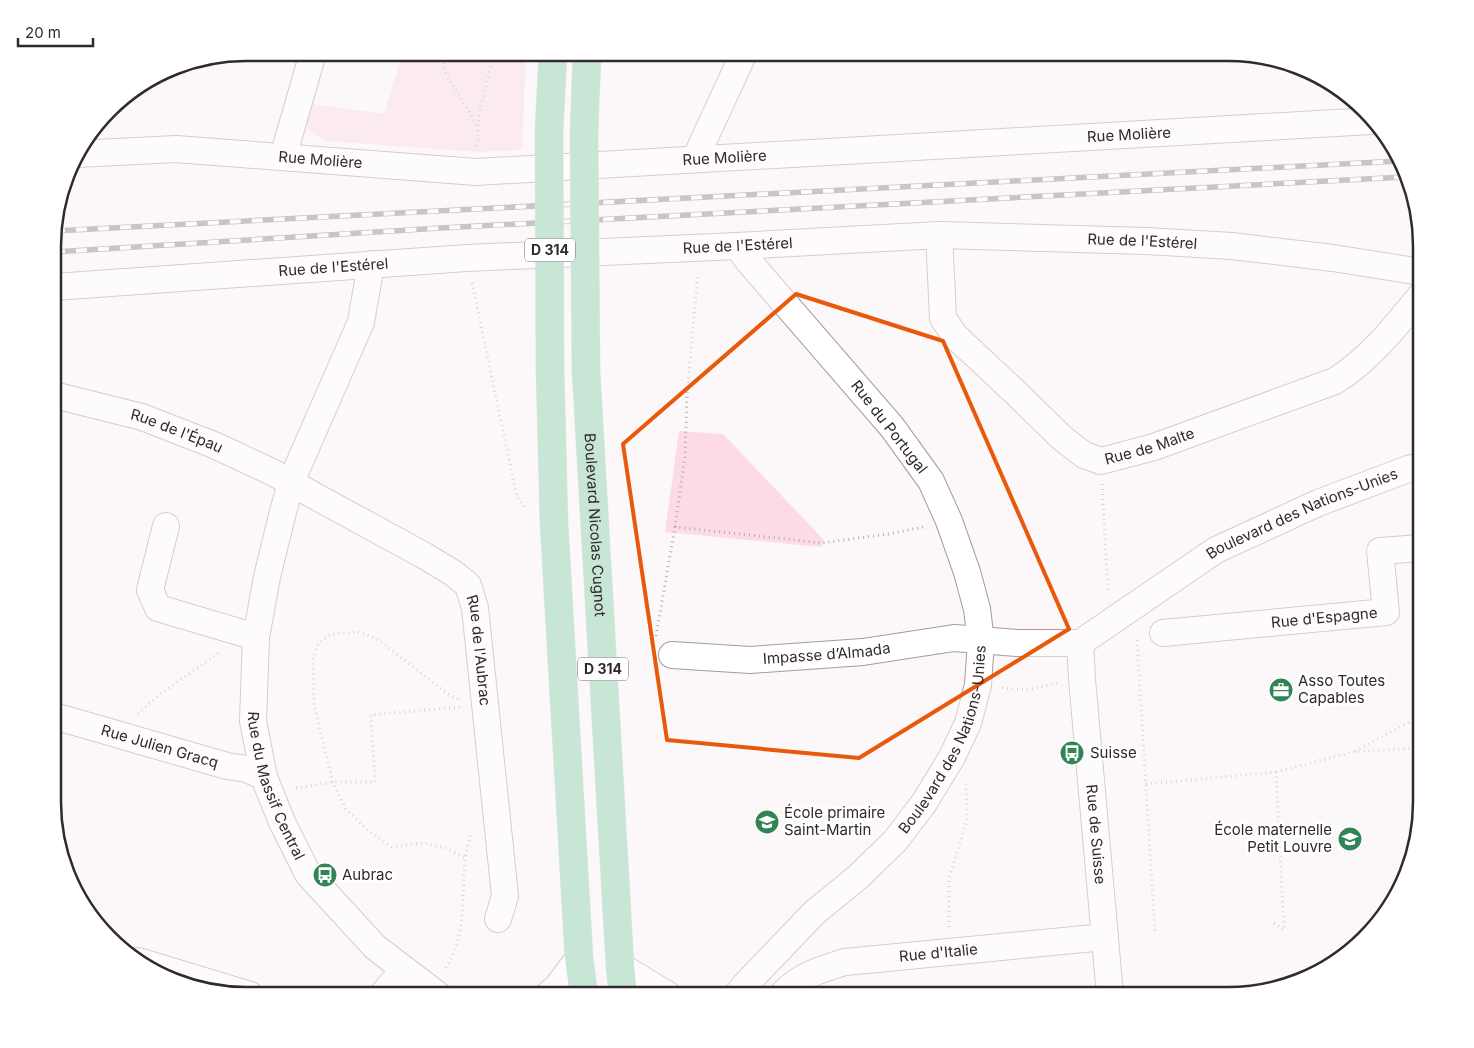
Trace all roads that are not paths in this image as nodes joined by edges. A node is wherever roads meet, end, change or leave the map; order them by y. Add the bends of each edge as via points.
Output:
1 (310, 61) edge
2 (554, 61) edge
3 (587, 61) edge
4 (740, 61) edge
5 (1365, 121) edge
6 (86, 154) edge
7 (282, 157) junction
8 (695, 159) junction
9 (939, 235) junction
10 (737, 246) junction
11 (371, 264) junction
12 (1413, 271) edge
13 (61, 286) edge
14 (1413, 305) edge
15 (61, 397) edge
16 (1413, 468) edge
17 (291, 482) junction
18 (166, 526) dead end
19 (1413, 549) edge
20 (1163, 633) dead end
21 (256, 637) junction
22 (981, 640) junction
23 (1080, 643) junction
24 (672, 655) road end
25 (61, 718) edge
26 (267, 784) junction
27 (498, 919) dead end
28 (1105, 937) junction
29 (579, 958) junction
30 (620, 966) junction
31 (404, 969) junction
32 (172, 971) edge
33 (211, 983) edge
34 (389, 987) edge
35 (427, 987) edge
36 (557, 987) edge
37 (583, 987) edge
38 (622, 987) edge
39 (655, 987) edge
40 (739, 987) edge
41 (792, 987) edge
42 (1109, 987) edge

1 - 7 street
2 - 29 main road, D 314, bridge via 550,130 550,369 554,523
3 - 30 main road, Boulevard Nicolas Cugnot / D 314, bridge via 584,134 586,371
4 - 8 street
5 - 8 street, Rue Molière
6 - 7 street, Rue Molière via 176,150
7 - 8 street, Rue Molière via 476,172
9 - 10 street, Rue de l'Estérel
9 - 12 street, Rue de l'Estérel via 1232,246
9 - 14 street, Rue de Malte via 943,318 954,336 1062,438 1084,455 1101,461 1154,448 1335,381 1351,371 1387,337
10 - 11 street, Rue de l'Estérel
10 - 22 street, Rue du Portugal via 892,427 931,481 968,572
11 - 13 street, Rue de l'Estérel
11 - 17 street, Rue du Massif Central via 360,322
15 - 17 street, Rue de l'Épau via 142,417 214,445
16 - 23 street, Boulevard des Nations-Unies via 1318,503 1216,550
17 - 21 street, Rue du Massif Central via 266,577
17 - 27 street, Rue de l'Aubrac via 425,556 468,585 475,608 479,709 505,896
18 - 21 street via 150,590 158,608
19 - 20 street, Rue d'Espagne via 1380,551 1386,612
21 - 26 street, Rue du Massif Central via 253,721
22 - 23 street, Boulevard des Nations-Unies
22 - 24 street, Impasse d’Almada via 954,638 863,652 750,660
22 - 40 street, Boulevard des Nations-Unies via 978,685 968,723 952,757 924,802 895,841 815,912
23 - 28 street, Rue de Suisse
25 - 26 street, Rue Julien Gracq via 247,769
26 - 31 street, Rue du Massif Central via 308,874 375,947
28 - 41 street, Rue d'Italie via 845,962 815,971
28 - 42 street, Rue de Suisse
29 - 36 street
29 - 37 main road
30 - 38 main road, Boulevard Nicolas Cugnot / D 314
30 - 39 street
31 - 34 street
31 - 35 street, Rue du Massif Central
32 - 33 street

